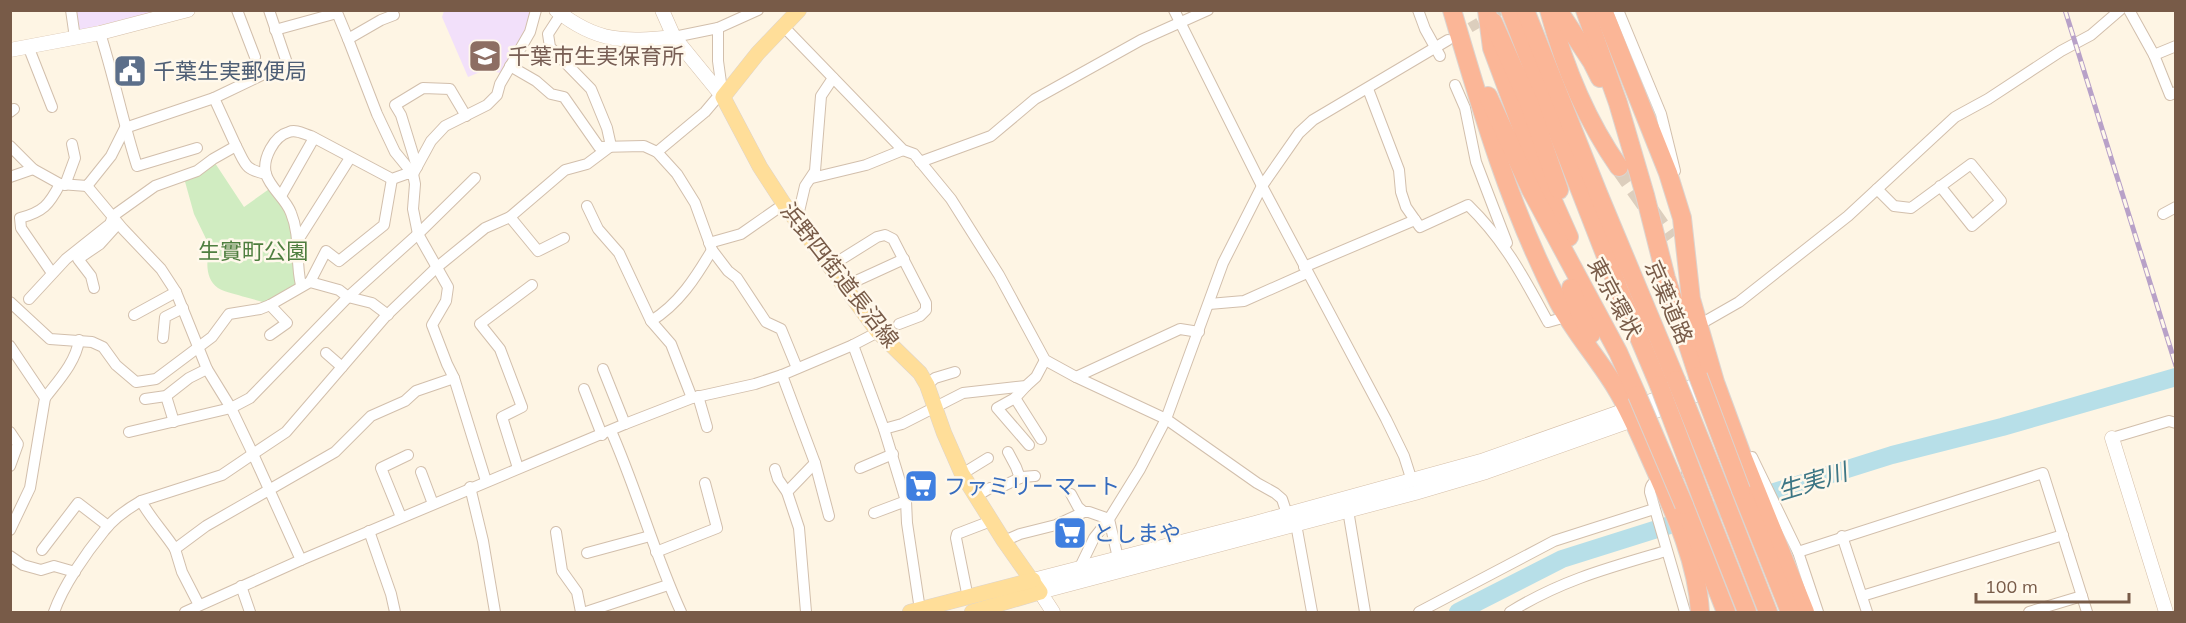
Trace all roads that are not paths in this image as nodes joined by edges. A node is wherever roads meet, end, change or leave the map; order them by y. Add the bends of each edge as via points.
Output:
1 (71, 10) edge
2 (188, 10) edge
3 (237, 10) edge
4 (269, 10) edge
5 (536, 10) edge
6 (662, 10) edge
7 (758, 10) edge
8 (799, 10) edge
9 (1174, 10) edge
10 (1208, 10) edge
11 (1418, 10) edge
12 (1452, 10) edge
13 (1487, 10) edge
14 (1510, 10) edge
15 (1525, 10) edge
16 (1549, 10) edge
17 (1558, 10) edge
18 (1585, 10) edge
19 (1603, 10) edge
20 (1618, 10) edge
21 (2120, 10) edge
22 (2129, 10) edge
23 (336, 12) edge
24 (565, 13) edge
25 (394, 15) dead end
26 (1181, 23) junction
27 (783, 27) junction
28 (718, 28) junction
29 (276, 30) junction
30 (100, 33) junction
31 (674, 37) junction
32 (75, 38) junction
33 (348, 39) junction
34 (1448, 40) tunnel mouth
35 (28, 46) junction
36 (2175, 46) edge
37 (10, 50) edge
38 (1438, 52) junction
39 (2154, 55) junction
40 (255, 57) dead end
41 (510, 66) junction
42 (833, 78) junction
43 (1455, 85) dead end
44 (1368, 89) junction
45 (2175, 92) edge
46 (723, 97) junction
47 (214, 98) junction
48 (52, 107) dead end
49 (466, 116) junction
50 (125, 128) junction
51 (315, 138) junction
52 (72, 144) dead end
53 (10, 146) edge
54 (611, 146) junction
55 (236, 147) junction
56 (197, 148) dead end
57 (903, 150) junction
58 (657, 152) junction
59 (350, 158) junction
60 (920, 162) junction
61 (1619, 167) tunnel mouth
62 (33, 169) junction
63 (415, 170) junction
64 (266, 174) junction
65 (10, 177) edge
66 (475, 178) dead end
67 (812, 178) junction
68 (1640, 178) junction
69 (392, 179) junction
70 (62, 185) junction
71 (87, 186) junction
72 (1262, 186) junction
73 (1940, 186) junction
74 (1877, 189) junction
75 (1559, 190) dead end
76 (280, 196) junction
77 (784, 204) junction
78 (588, 206) dead end
79 (2175, 207) edge
80 (2163, 214) dead end
81 (510, 217) junction
82 (1683, 218) junction
83 (115, 220) junction
84 (796, 220) junction
85 (1415, 220) junction
86 (418, 234) junction
87 (564, 238) dead end
88 (1670, 239) tunnel mouth
89 (298, 240) junction
90 (710, 246) junction
91 (1686, 258) junction
92 (904, 259) junction
93 (1514, 260) junction
94 (829, 267) junction
95 (436, 268) junction
96 (1305, 270) junction
97 (52, 273) junction
98 (856, 281) dead end
99 (306, 284) junction
100 (532, 285) dead end
101 (94, 288) dead end
102 (1571, 288) dead end
103 (176, 291) junction
104 (348, 297) junction
105 (29, 299) dead end
106 (10, 302) edge
107 (1209, 304) junction
108 (270, 305) junction
109 (183, 308) junction
110 (134, 315) dead end
111 (387, 315) junction
112 (1566, 317) junction
113 (651, 321) junction
114 (900, 324) dead end
115 (1697, 326) junction
116 (878, 332) junction
117 (1199, 332) junction
118 (270, 335) dead end
119 (163, 338) dead end
120 (79, 340) junction
121 (853, 345) junction
122 (11, 347) edge
123 (198, 347) junction
124 (1618, 352) junction
125 (326, 353) dead end
126 (1045, 360) junction
127 (342, 367) junction
128 (797, 368) junction
129 (207, 369) junction
130 (603, 369) dead end
131 (955, 372) dead end
132 (782, 375) junction
133 (1076, 377) junction
134 (454, 378) junction
135 (1706, 379) junction
136 (1667, 382) junction
137 (927, 385) junction
138 (1026, 386) junction
139 (584, 389) dead end
140 (1617, 390) junction
141 (166, 396) junction
142 (695, 397) junction
143 (45, 398) junction
144 (1015, 398) junction
145 (145, 399) dead end
146 (231, 408) junction
147 (1632, 408) junction
148 (935, 409) junction
149 (1166, 420) junction
150 (174, 422) junction
151 (2175, 423) edge
152 (625, 424) junction
153 (707, 427) dead end
154 (885, 429) junction
155 (10, 432) edge
156 (129, 432) dead end
157 (606, 433) junction
158 (1041, 438) dead end
159 (2112, 438) joint
160 (1029, 445) dead end
161 (1008, 452) dead end
162 (253, 453) junction
163 (893, 454) junction
164 (408, 456) dead end
165 (988, 458) dead end
166 (1743, 458) junction
167 (814, 463) junction
168 (10, 466) edge
169 (518, 468) junction
170 (860, 468) dead end
171 (775, 469) dead end
172 (421, 472) dead end
173 (962, 474) junction
174 (1035, 477) dead end
175 (1020, 478) junction
176 (1660, 480) junction
177 (486, 481) junction
178 (1412, 481) junction
179 (705, 483) dead end
180 (470, 487) junction
181 (269, 489) junction
182 (787, 492) junction
183 (1071, 494) dead end
184 (975, 497) junction
185 (141, 501) junction
186 (906, 501) junction
187 (433, 504) junction
188 (1663, 509) junction
189 (1348, 510) junction
190 (1084, 512) junction
191 (874, 513) dead end
192 (829, 516) dead end
193 (401, 518) junction
194 (1767, 518) junction
195 (1109, 519) junction
196 (1291, 519) junction
197 (991, 521) junction
198 (108, 526) junction
199 (10, 530) edge
200 (369, 531) junction
201 (556, 532) dead end
202 (2063, 535) junction
203 (650, 536) junction
204 (1842, 536) junction
205 (1004, 542) junction
206 (1701, 542) junction
207 (175, 549) junction
208 (42, 550) dead end
209 (1666, 551) junction
210 (656, 552) junction
211 (1798, 552) junction
212 (587, 553) dead end
213 (10, 556) edge
214 (1118, 558) junction
215 (301, 560) junction
216 (1080, 567) junction
217 (75, 572) junction
218 (668, 585) junction
219 (241, 586) junction
220 (1037, 586) junction
221 (1862, 596) junction
222 (2082, 597) junction
223 (199, 605) junction
224 (970, 605) edge
225 (914, 611) edge
226 (1697, 611) edge
227 (54, 612) edge
228 (185, 612) edge
229 (250, 612) edge
230 (395, 612) edge
231 (495, 612) edge
232 (581, 612) edge
233 (585, 612) edge
234 (681, 612) edge
235 (806, 612) edge
236 (1053, 612) edge
237 (1312, 612) edge
238 (1365, 612) edge
239 (1419, 612) edge
240 (1510, 612) edge
241 (1726, 612) edge
242 (1747, 612) edge
243 (1768, 612) edge
244 (1790, 612) edge
245 (1805, 612) edge
246 (1818, 612) edge
247 (1867, 612) edge
248 (2029, 612) edge
249 (2087, 612) edge
250 (2166, 612) edge

1 - 32 street
2 - 30 street
3 - 40 street
4 - 29 street
5 - 41 street via 530,32
6 - 31 street
7 - 28 street
8 - 27 main road
9 - 26 street
10 - 26 street
11 - 38 street
12 - 112 highway via 1506,180
12 - 124 highway, 東京環状 via 1531,190
13 - 75 highway via 1529,103
13 - 124 highway via 1492,48 1522,128
14 - 136 highway, 京葉道路 via 1619,290
15 - 136 highway, 京葉道路
16 - 61 highway via 1577,93 1595,132
17 - 68 highway via 1595,68
18 - 68 highway, 東京環状
19 - 82 highway
20 - 82 street via 1661,114
21 - 74 street via 2091,34 1955,117
22 - 39 street
23 - 29 street
23 - 33 street
24 - 31 street via 590,31 612,40
24 - 54 street via 549,34 550,47 591,89
25 - 33 street
26 - 60 street via 1141,40 1035,99 992,136
26 - 72 street
27 - 42 street
27 - 46 main road
28 - 31 street
28 - 46 street
29 - 47 street via 287,63
30 - 32 street
30 - 50 street via 114,74
31 - 46 street
32 - 35 street
33 - 63 street via 395,152
34 - 38 street
35 - 37 street
35 - 48 street
36 - 39 street
38 - 44 street
39 - 45 street via 2170,95
41 - 49 street via 497,95
41 - 54 street via 551,94 564,97 599,147
42 - 57 street
42 - 67 street via 821,96
43 - 93 street via 1465,108 1476,162
44 - 72 street via 1313,120 1299,133
44 - 85 street via 1399,170 1404,200
46 - 58 street
46 - 77 main road, 浜野四街道長沼線
47 - 50 street
47 - 55 street
49 - 63 street via 445,126 431,141
49 - 63 street via 450,89 423,88 395,105
50 - 56 street via 137,166
50 - 71 street via 111,156
51 - 59 street
51 - 64 street via 298,131 288,132 274,142
51 - 76 street
52 - 70 street via 75,158
53 - 62 street
54 - 58 street via 644,146
54 - 81 street via 587,164 565,170
55 - 64 street via 251,171
55 - 83 street via 197,171 156,186
57 - 60 street via 914,154
57 - 67 street via 866,165
58 - 90 street via 695,203
59 - 69 street
59 - 89 street
60 - 126 street via 951,199 999,275
62 - 65 street
62 - 70 street
63 - 69 street
63 - 86 street via 413,209
64 - 76 street
66 - 86 street
67 - 84 street
68 - 135 highway, 東京環状 via 1672,299
69 - 99 street via 384,225 339,261 326,251
70 - 71 street
70 - 97 street via 49,205 20,218 21,228
71 - 83 street
72 - 96 street
72 - 107 street via 1223,263
73 - 73 street via 1971,164 2001,201 1972,225
73 - 74 street via 1911,208 1894,206
74 - 115 street via 1739,302
76 - 89 street via 291,212
77 - 84 main road, 浜野四街道長沼線
77 - 90 street via 741,234
78 - 113 street via 598,229 619,253
79 - 80 street
81 - 87 street via 538,251
81 - 95 street via 485,228
82 - 91 highway
83 - 97 street
83 - 101 street via 100,244 78,259 91,276
83 - 103 street
84 - 94 main road, 浜野四街道長沼線
85 - 93 street via 1420,227 1468,205 1490,226
85 - 96 street
86 - 95 street
86 - 104 street
88 - 91 highway
89 - 99 street via 297,269
90 - 113 street via 694,281
90 - 128 street via 766,322 782,329
91 - 115 highway
92 - 94 street via 896,243 885,235
92 - 98 street
92 - 114 street via 926,310
93 - 112 street via 1548,322
94 - 116 main road, 浜野四街道長沼線
95 - 111 street
95 - 134 street via 448,287 446,302 432,325
96 - 107 street via 1244,301
96 - 178 street via 1386,419
97 - 105 street
99 - 104 street via 339,290
99 - 108 street
100 - 169 street via 480,324 500,350 522,407 502,417
102 - 140 highway via 1611,369
103 - 109 street
103 - 110 street
104 - 111 street via 372,303
104 - 146 street via 250,398
106 - 120 street via 50,339
107 - 117 street
108 - 118 street via 287,323
108 - 123 street via 229,314 212,337
109 - 119 street via 165,317
109 - 123 street
111 - 127 street
112 - 140 highway
113 - 142 street via 671,344
115 - 135 highway
116 - 121 street
116 - 137 main road, 浜野四街道長沼線 via 920,373
117 - 133 street via 1180,329
117 - 149 street
120 - 123 street via 103,347 136,382 156,379
120 - 143 street via 78,349
121 - 128 street
121 - 154 street
122 - 143 street
123 - 129 street
124 - 147 highway, 東京環状
125 - 127 street
126 - 133 street
126 - 138 street
127 - 162 street via 286,432
128 - 132 street
129 - 141 street
129 - 146 street
130 - 152 street
131 - 137 street
132 - 142 street
132 - 167 street
133 - 149 street
134 - 177 street
134 - 181 street via 416,391 405,401 371,416 335,452
135 - 147 street via 1701,393
135 - 166 highway
135 - 194 highway, 東京環状, bridge
136 - 206 highway, 京葉道路, bridge
136 - 243 highway, 京葉道路, bridge via 1736,529
137 - 148 main road, 浜野四街道長沼線
138 - 144 street
138 - 148 street via 963,393
139 - 157 street
140 - 147 highway
141 - 145 street
141 - 150 street
142 - 152 street
142 - 153 street
143 - 199 street via 30,488
144 - 158 street
144 - 160 street via 997,408
146 - 150 street
146 - 162 street
147 - 176 highway
147 - 178 street
147 - 189 street via 1486,472
147 - 206 highway, 東京環状, bridge
148 - 154 street
148 - 173 main road, 浜野四街道長沼線
149 - 195 street
149 - 196 street via 1275,493
150 - 156 street
151 - 159 street via 2169,421
152 - 157 street
154 - 163 street
155 - 168 street via 18,444
157 - 169 street
157 - 203 street via 622,457
159 - 250 street
161 - 175 street
162 - 181 street
162 - 185 street via 222,475
163 - 170 street
163 - 186 street
164 - 193 street via 381,468
165 - 173 street
166 - 176 street
166 - 194 highway via 1759,483
167 - 182 street
167 - 192 street
169 - 177 street
171 - 182 street
172 - 187 street
173 - 184 main road, 浜野四街道長沼線
174 - 175 street
175 - 184 street
176 - 188 highway
177 - 180 street
178 - 196 street
179 - 210 street via 717,528
180 - 187 street
180 - 231 street
181 - 207 street
181 - 215 street
182 - 235 street via 801,538
183 - 190 street
184 - 197 main road, 浜野四街道長沼線
185 - 198 street
185 - 207 street
186 - 191 street
186 - 225 street
187 - 193 street
188 - 206 highway
188 - 209 street
188 - 239 street via 1554,541
189 - 196 street
189 - 238 street
190 - 195 street
190 - 205 street
193 - 200 street
194 - 211 street
194 - 244 highway, 東京環状
194 - 245 highway
195 - 214 street
195 - 216 street via 1094,538
196 - 214 street
196 - 220 street
196 - 237 street
197 - 205 main road, 浜野四街道長沼線
197 - 224 street via 957,534
198 - 208 street via 78,502
198 - 217 street
200 - 215 street
200 - 230 street
201 - 232 street via 562,571 578,592
202 - 204 street via 2043,473
202 - 221 street
202 - 222 street
203 - 210 street
203 - 212 street
204 - 211 street
204 - 221 street
205 - 220 main road, 浜野四街道長沼線
206 - 226 highway
206 - 241 highway, 東京環状
206 - 242 highway, 京葉道路
207 - 223 street
209 - 226 street
209 - 240 street via 1561,584
210 - 218 street
211 - 246 street
213 - 217 street via 23,566 41,570 54,566
214 - 216 street
215 - 219 street
216 - 220 street
217 - 227 street
218 - 233 street
218 - 234 street
219 - 223 street
219 - 229 street
220 - 224 main road
220 - 236 street
221 - 247 street
222 - 248 street
222 - 249 street
223 - 228 street
224 - 225 main road

